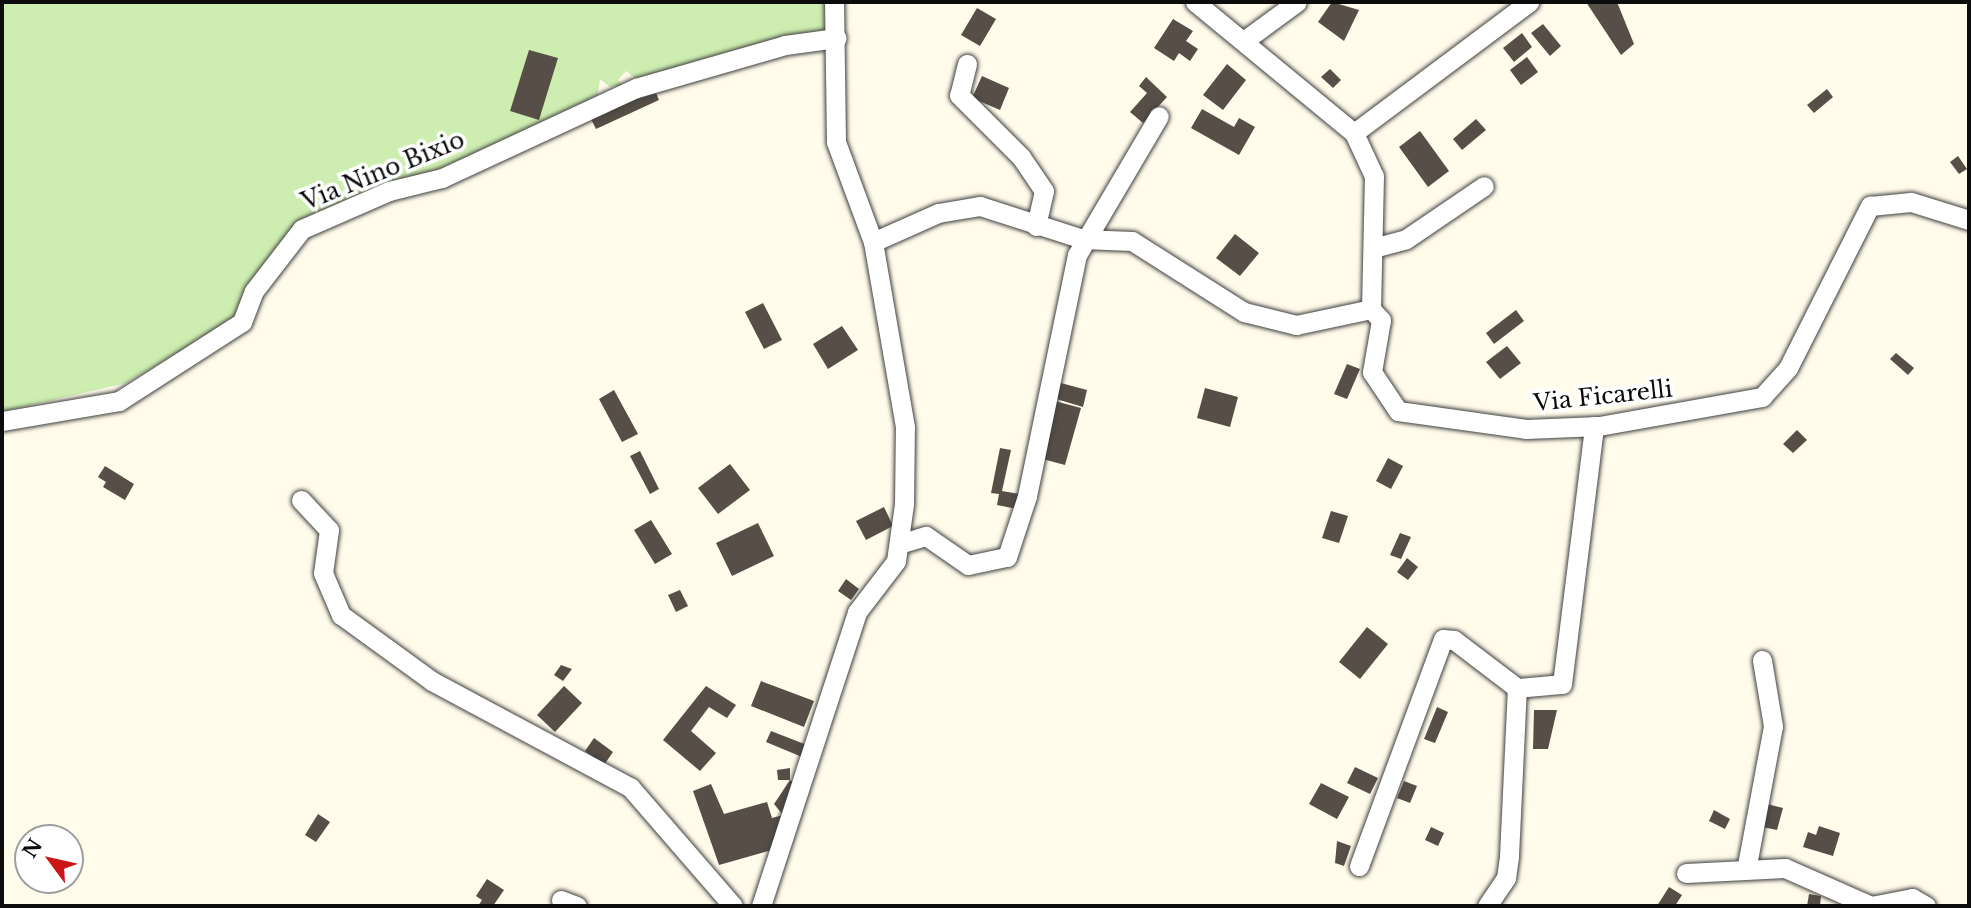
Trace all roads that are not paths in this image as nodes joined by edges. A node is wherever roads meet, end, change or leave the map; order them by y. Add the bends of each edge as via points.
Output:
1 (834, 2) edge
2 (1195, 2) edge
3 (1297, 2) edge
4 (1529, 2) edge
5 (837, 38) junction
6 (1245, 40) junction
7 (967, 64) dead end
8 (1159, 116) dead end
9 (1354, 133) junction
10 (1484, 186) dead end
11 (1969, 220) edge
12 (1036, 226) junction
13 (1083, 239) junction
14 (873, 242) junction
15 (1373, 248) junction
16 (1371, 309) junction
17 (2, 421) edge
18 (1594, 426) junction
19 (301, 500) dead end
20 (899, 544) junction
21 (1762, 660) dead end
22 (1517, 688) junction
23 (1747, 865) junction
24 (1359, 866) dead end
25 (1686, 873) dead end
26 (733, 906) edge
27 (761, 906) edge
28 (1487, 906) edge
29 (1926, 906) edge

1 - 5 street
2 - 6 street
3 - 6 street
4 - 9 street
5 - 14 street via 836,142
5 - 17 street, Via Nino Bixio via 785,45 636,88 442,178 389,191 302,229 254,291 242,322 119,401
6 - 9 street via 1272,70
7 - 12 street via 959,95 1021,157 1044,191
8 - 13 street
9 - 15 street via 1374,176
10 - 15 street via 1406,239
11 - 18 street, Via Ficarelli via 1911,202 1870,206 1788,368 1762,397
12 - 13 street
12 - 14 street via 963,207
13 - 16 street via 1132,241 1244,312 1296,326
13 - 20 street via 1066,287 1027,496 1007,557 968,565 926,536
14 - 20 street via 905,426
15 - 16 street
16 - 18 street, Via Ficarelli via 1381,320 1372,372 1398,411 1526,429
18 - 22 street via 1562,684
19 - 26 street via 329,530 323,573 341,615 432,681 630,787
20 - 27 street via 896,561 857,612
21 - 23 street via 1773,726
22 - 24 street via 1454,640 1443,639
22 - 28 street via 1507,867
23 - 25 street via 1712,876
23 - 29 street via 1821,880 1871,906 1912,898

